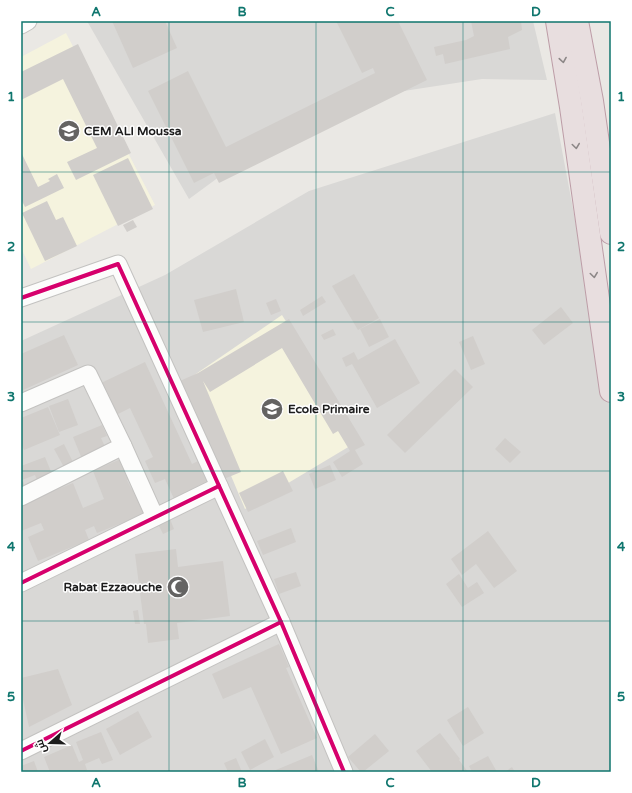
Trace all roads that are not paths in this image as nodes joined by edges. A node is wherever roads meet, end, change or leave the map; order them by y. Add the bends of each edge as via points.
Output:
1 (28, 21) edge
2 (557, 21) edge
3 (577, 21) edge
4 (21, 25) edge
5 (611, 233) edge
6 (22, 294) edge
7 (611, 391) edge
8 (21, 403) edge
9 (123, 446) junction
10 (219, 486) junction
11 (21, 497) edge
12 (155, 517) junction
13 (21, 583) edge
14 (281, 622) junction
15 (21, 751) edge
16 (344, 772) edge

1 - 4 street
2 -> 7 highway
3 - 5 highway via 592,101
6 - 10 street via 118,264
8 - 9 street via 88,374
9 - 11 street
9 - 12 street
10 - 12 street
10 - 14 street
12 - 13 street
14 - 15 street
14 - 16 street

